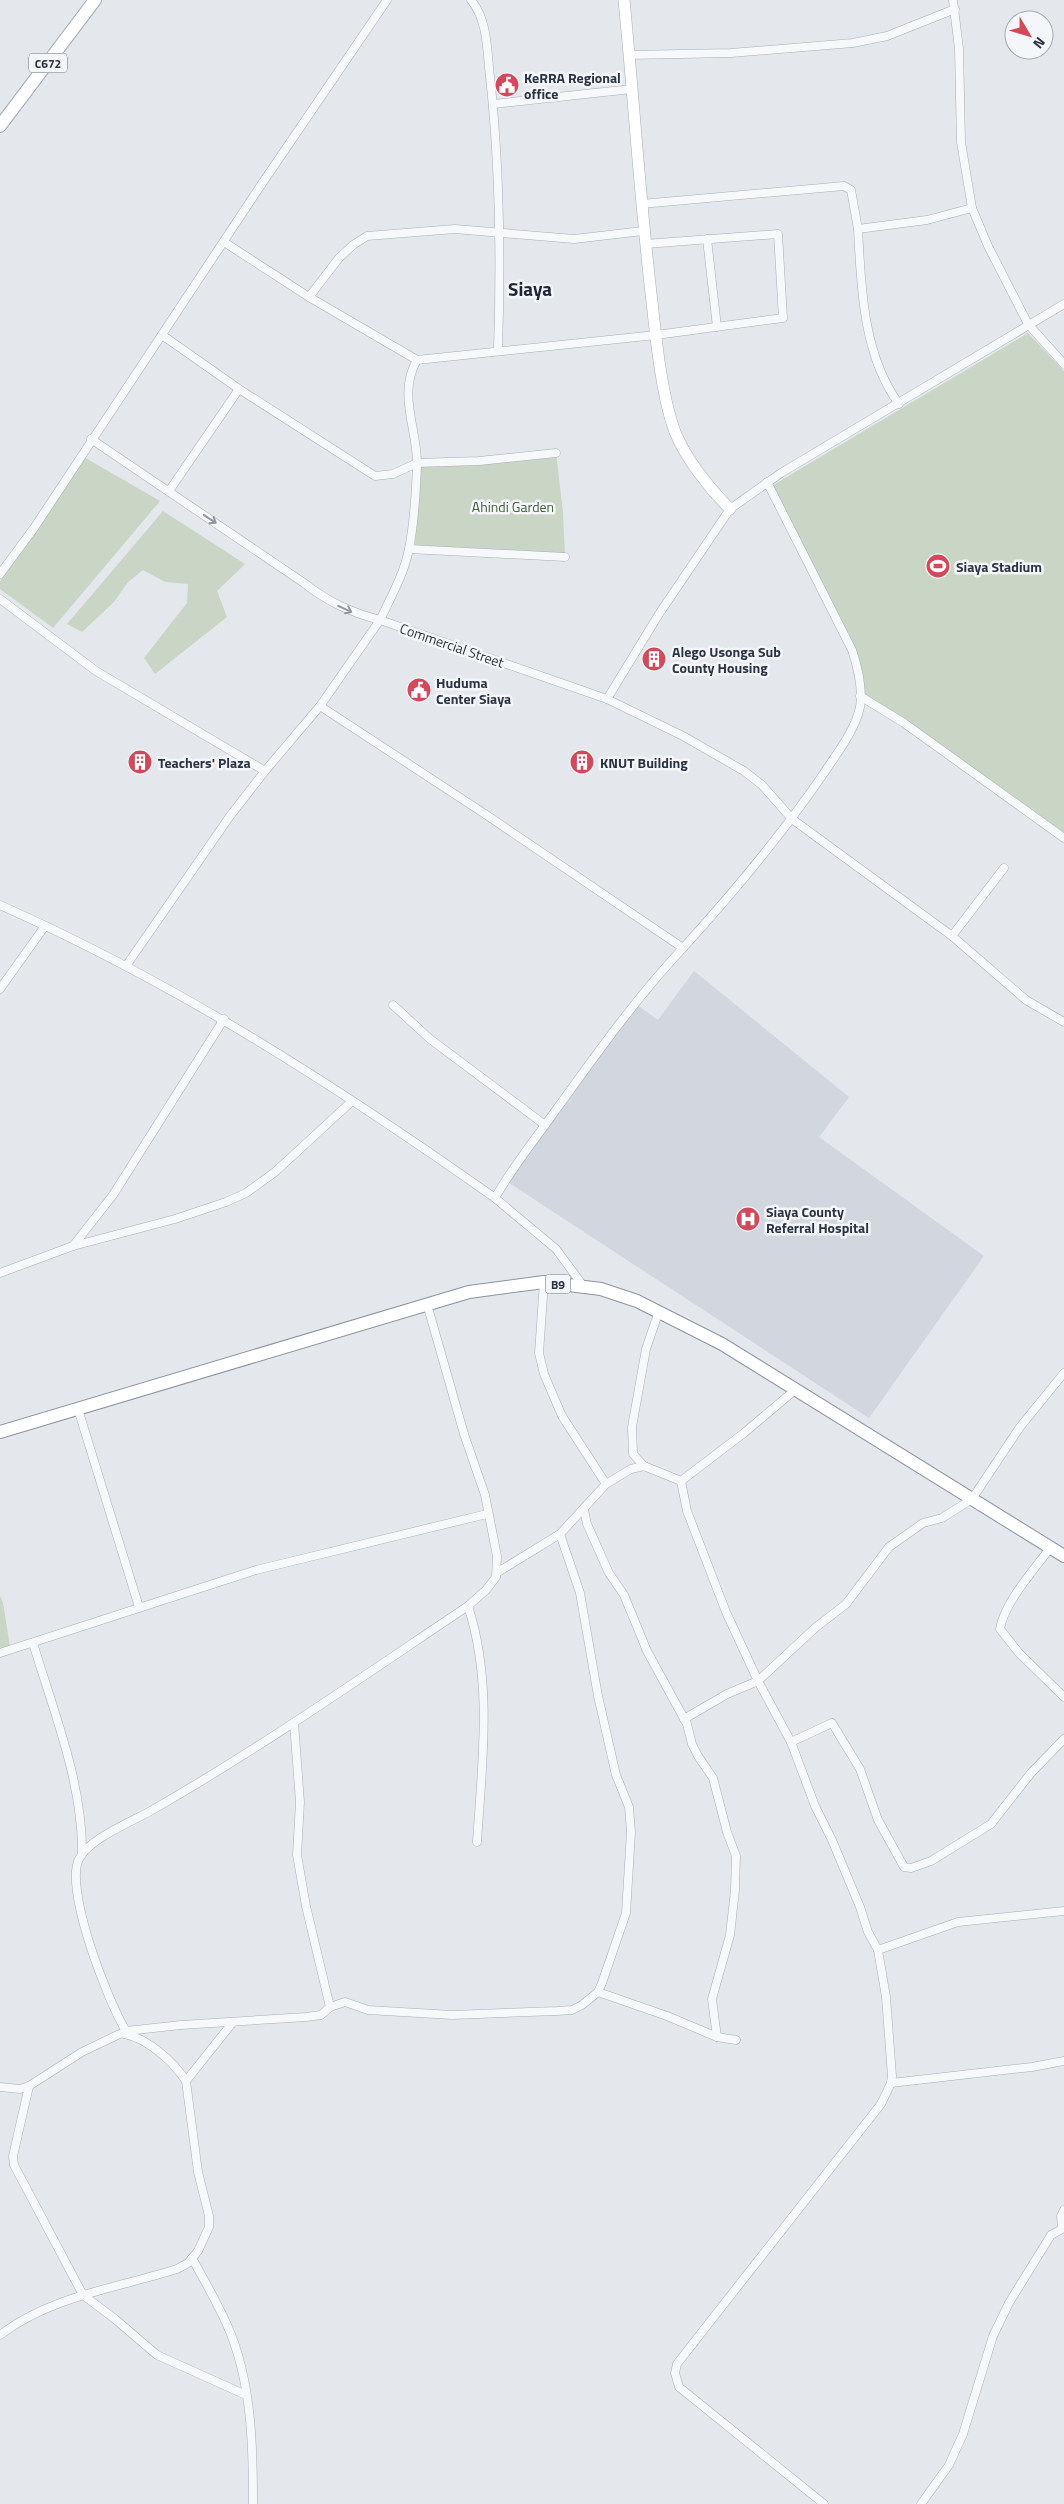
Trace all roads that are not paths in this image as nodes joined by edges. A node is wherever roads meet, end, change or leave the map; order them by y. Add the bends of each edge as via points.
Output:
1 (95, 0) edge
2 (387, 0) edge
3 (471, 0) edge
4 (624, 0) edge
5 (953, 0) edge
6 (955, 9) junction
7 (629, 55) junction
8 (632, 89) junction
9 (493, 104) junction
10 (0, 126) edge
11 (641, 204) junction
12 (972, 208) junction
13 (858, 229) junction
14 (643, 231) junction
15 (500, 232) junction
16 (707, 239) junction
17 (224, 242) junction
18 (645, 244) junction
19 (309, 297) junction
20 (1064, 304) edge
21 (1028, 324) junction
22 (717, 327) junction
23 (162, 335) junction
24 (656, 335) junction
25 (498, 350) junction
26 (416, 360) junction
27 (1064, 364) edge
28 (239, 389) junction
29 (899, 404) junction
30 (91, 440) junction
31 (556, 453) dead end
32 (417, 463) junction
33 (767, 482) junction
34 (169, 491) junction
35 (730, 509) junction
36 (409, 549) junction
37 (565, 558) dead end
38 (0, 574) edge
39 (0, 599) edge
40 (380, 620) junction
41 (860, 696) junction
42 (607, 699) junction
43 (320, 706) junction
44 (265, 770) junction
45 (792, 819) junction
46 (1064, 838) edge
47 (1004, 868) dead end
48 (0, 905) edge
49 (45, 926) junction
50 (952, 936) junction
51 (682, 948) junction
52 (126, 966) junction
53 (0, 989) edge
54 (393, 1005) dead end
55 (224, 1019) junction
56 (1064, 1022) edge
57 (351, 1102) junction
58 (545, 1125) junction
59 (495, 1198) junction
60 (73, 1246) junction
61 (0, 1273) edge
62 (544, 1282) junction
63 (584, 1287) junction
64 (428, 1304) junction
65 (659, 1311) junction
66 (1064, 1373) edge
67 (795, 1390) junction
68 (78, 1408) junction
69 (0, 1432) edge
70 (644, 1466) junction
71 (681, 1481) junction
72 (606, 1484) junction
73 (972, 1499) junction
74 (584, 1510) junction
75 (488, 1514) junction
76 (560, 1534) junction
77 (1050, 1548) junction
78 (1064, 1556) edge
79 (498, 1572) junction
80 (468, 1606) junction
81 (139, 1607) junction
82 (33, 1642) junction
83 (0, 1653) edge
84 (758, 1681) junction
85 (1064, 1697) edge
86 (684, 1719) junction
87 (294, 1723) junction
88 (1064, 1739) edge
89 (791, 1742) junction
90 (477, 1842) dead end
91 (82, 1854) junction
92 (1064, 1911) edge
93 (878, 1950) junction
94 (598, 1992) junction
95 (330, 2007) junction
96 (233, 2022) junction
97 (123, 2032) junction
98 (717, 2037) junction
99 (736, 2040) dead end
100 (1064, 2061) edge
101 (186, 2081) junction
102 (892, 2083) junction
103 (30, 2086) junction
104 (0, 2087) edge
105 (1064, 2210) edge
106 (192, 2258) junction
107 (83, 2296) junction
108 (0, 2335) edge
109 (246, 2395) junction
110 (253, 2504) edge
111 (824, 2504) edge
112 (921, 2504) edge

1 - 10 main road, C672
2 - 17 street
3 - 9 street via 478,8 482,22
4 - 7 main road
5 - 6 street
6 - 7 street via 887,36 853,43 731,53
6 - 12 street via 961,75 961,142
7 - 8 main road
8 - 9 street
8 - 11 main road
9 - 15 street
11 - 13 street via 844,186 851,190
11 - 14 main road
12 - 13 street via 927,220
12 - 21 street
13 - 29 street via 862,286 876,360 887,388
14 - 15 street via 574,239
14 - 18 main road
15 - 19 street via 455,230 367,236 339,258
15 - 25 street
16 - 18 street
16 - 22 street
16 - 22 street via 778,234 783,318
17 - 19 street
17 - 23 street
18 - 24 main road
19 - 26 street
20 - 21 street
21 - 27 street
21 - 29 street
22 - 24 street
23 - 28 street
23 - 30 street
24 - 25 street
24 - 35 main road via 676,434 698,470
25 - 26 street
26 - 32 street via 409,382 409,415
28 - 32 street via 375,476 393,474
28 - 34 street
29 - 33 street
30 - 34 street, Commercial Street
30 - 38 street
31 - 32 street
32 - 36 street
33 - 35 street
33 - 41 street via 852,650 859,671
34 -> 40 street, Commercial Street via 326,600 351,612
35 - 42 street via 659,614
36 - 37 street
36 - 40 street via 395,590
39 - 44 street via 96,670
40 - 42 street, Commercial Street
40 - 43 street
41 - 45 street via 856,721 845,742
41 - 46 street via 904,723
42 - 45 street, Commercial Street via 726,759 762,784
43 - 44 street
43 - 51 street
44 - 52 street
45 - 50 street, Commercial Street
45 - 51 street via 747,876
47 - 50 street
48 - 49 street
49 - 52 street
49 - 53 street
50 - 56 street, Commercial Street via 1026,1000
51 - 58 street via 637,998
52 - 55 street
54 - 58 street via 430,1039
55 - 57 street
55 - 60 street via 109,1201
57 - 59 street
57 - 60 street via 275,1172 246,1193 175,1219
58 - 59 street
59 - 63 street via 552,1244
60 - 61 street
62 - 63 main road, B9
62 - 64 main road, B9 via 482,1289
62 - 72 street via 539,1353 544,1374 562,1416
63 - 65 main road, B9 via 619,1294
64 - 68 main road, B9
64 - 75 street via 464,1434 486,1495
65 - 67 main road, B9 via 722,1344
65 - 70 street via 646,1349 632,1427 633,1454
66 - 73 street via 1020,1427
67 - 71 street
67 - 73 main road, B9
68 - 69 main road, B9
68 - 81 street
70 - 71 street
70 - 72 street via 631,1469
71 - 84 street via 687,1511 726,1612
72 - 74 street
73 - 77 main road, B9
73 - 84 street via 942,1518 923,1523 890,1547 846,1604
74 - 76 street
74 - 86 street via 609,1573 624,1595 647,1651
75 - 79 street
75 - 81 street via 256,1570
76 - 79 street
76 - 94 street via 580,1593 616,1775 629,1807 631,1832 626,1913
77 - 78 main road, B9
77 - 85 street via 1014,1598 1000,1629 1019,1653
79 - 80 street via 486,1590
80 - 87 street
80 - 90 street via 477,1639 485,1708
81 - 82 street
82 - 83 street
82 - 91 street via 68,1760 82,1822
84 - 86 street via 727,1694
84 - 89 street
86 - 98 street via 692,1744 713,1778 736,1856 730,1935 712,1999
87 - 91 street via 100,1839
87 - 95 street via 300,1802 297,1855
88 - 89 street via 1031,1773 991,1824 931,1861 911,1868 904,1867 888,1841 860,1769 832,1723
89 - 93 street via 815,1806
91 - 97 street via 75,1876 88,1935
92 - 93 street via 958,1922
93 - 102 street via 887,2006
94 - 95 street via 572,2010 557,2011 452,2015 368,2010 345,2002
94 - 98 street
95 - 96 street via 326,2013 306,2017
96 - 97 street
96 - 101 street
97 - 101 street via 146,2042
97 - 103 street via 82,2052
98 - 99 street
100 - 102 street
101 - 106 street via 198,2172 209,2216 205,2237
102 - 111 street via 881,2104 677,2364 674,2373 679,2387 686,2394
103 - 104 street
103 - 107 street via 13,2156 14,2165
105 - 112 street via 1062,2229 1051,2235 1009,2303 984,2361 963,2434 949,2465
106 - 107 street via 177,2269
106 - 109 street via 232,2337
107 - 108 street via 24,2318
107 - 109 street via 157,2355
109 - 110 street via 252,2444

